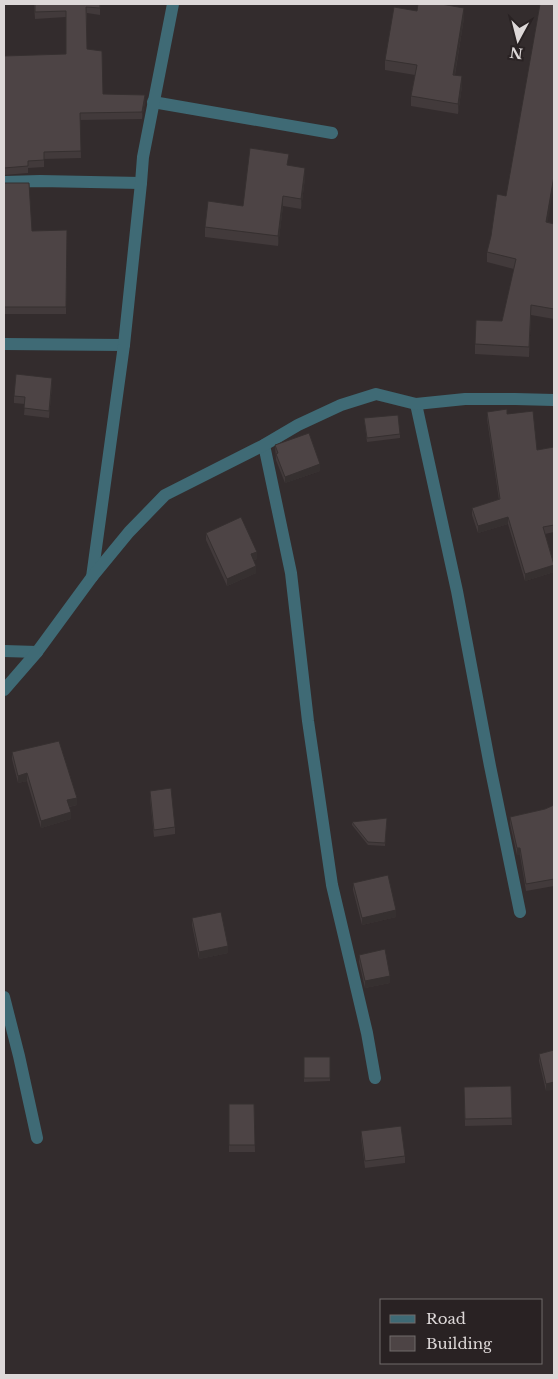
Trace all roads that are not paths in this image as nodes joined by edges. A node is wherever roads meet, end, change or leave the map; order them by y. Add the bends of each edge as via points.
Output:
1 (174, 4) edge
2 (153, 102) junction
3 (332, 132) dead end
4 (4, 182) edge
5 (142, 183) junction
6 (4, 344) edge
7 (124, 345) junction
8 (554, 400) edge
9 (416, 404) junction
10 (264, 445) junction
11 (92, 577) junction
12 (4, 651) edge
13 (37, 652) junction
14 (4, 690) edge
15 (520, 912) dead end
16 (4, 997) edge
17 (375, 1078) dead end
18 (38, 1138) dead end

1 - 2 street
2 - 3 street
2 - 5 street via 142,157
4 - 5 street
5 - 7 street
6 - 7 street
7 - 11 street
8 - 9 street via 465,399
9 - 10 street via 376,394 341,405
9 - 15 street via 457,591
10 - 11 street via 165,496 129,532
10 - 17 street via 291,573 332,885
11 - 13 street
12 - 13 street
13 - 14 street
16 - 18 street

